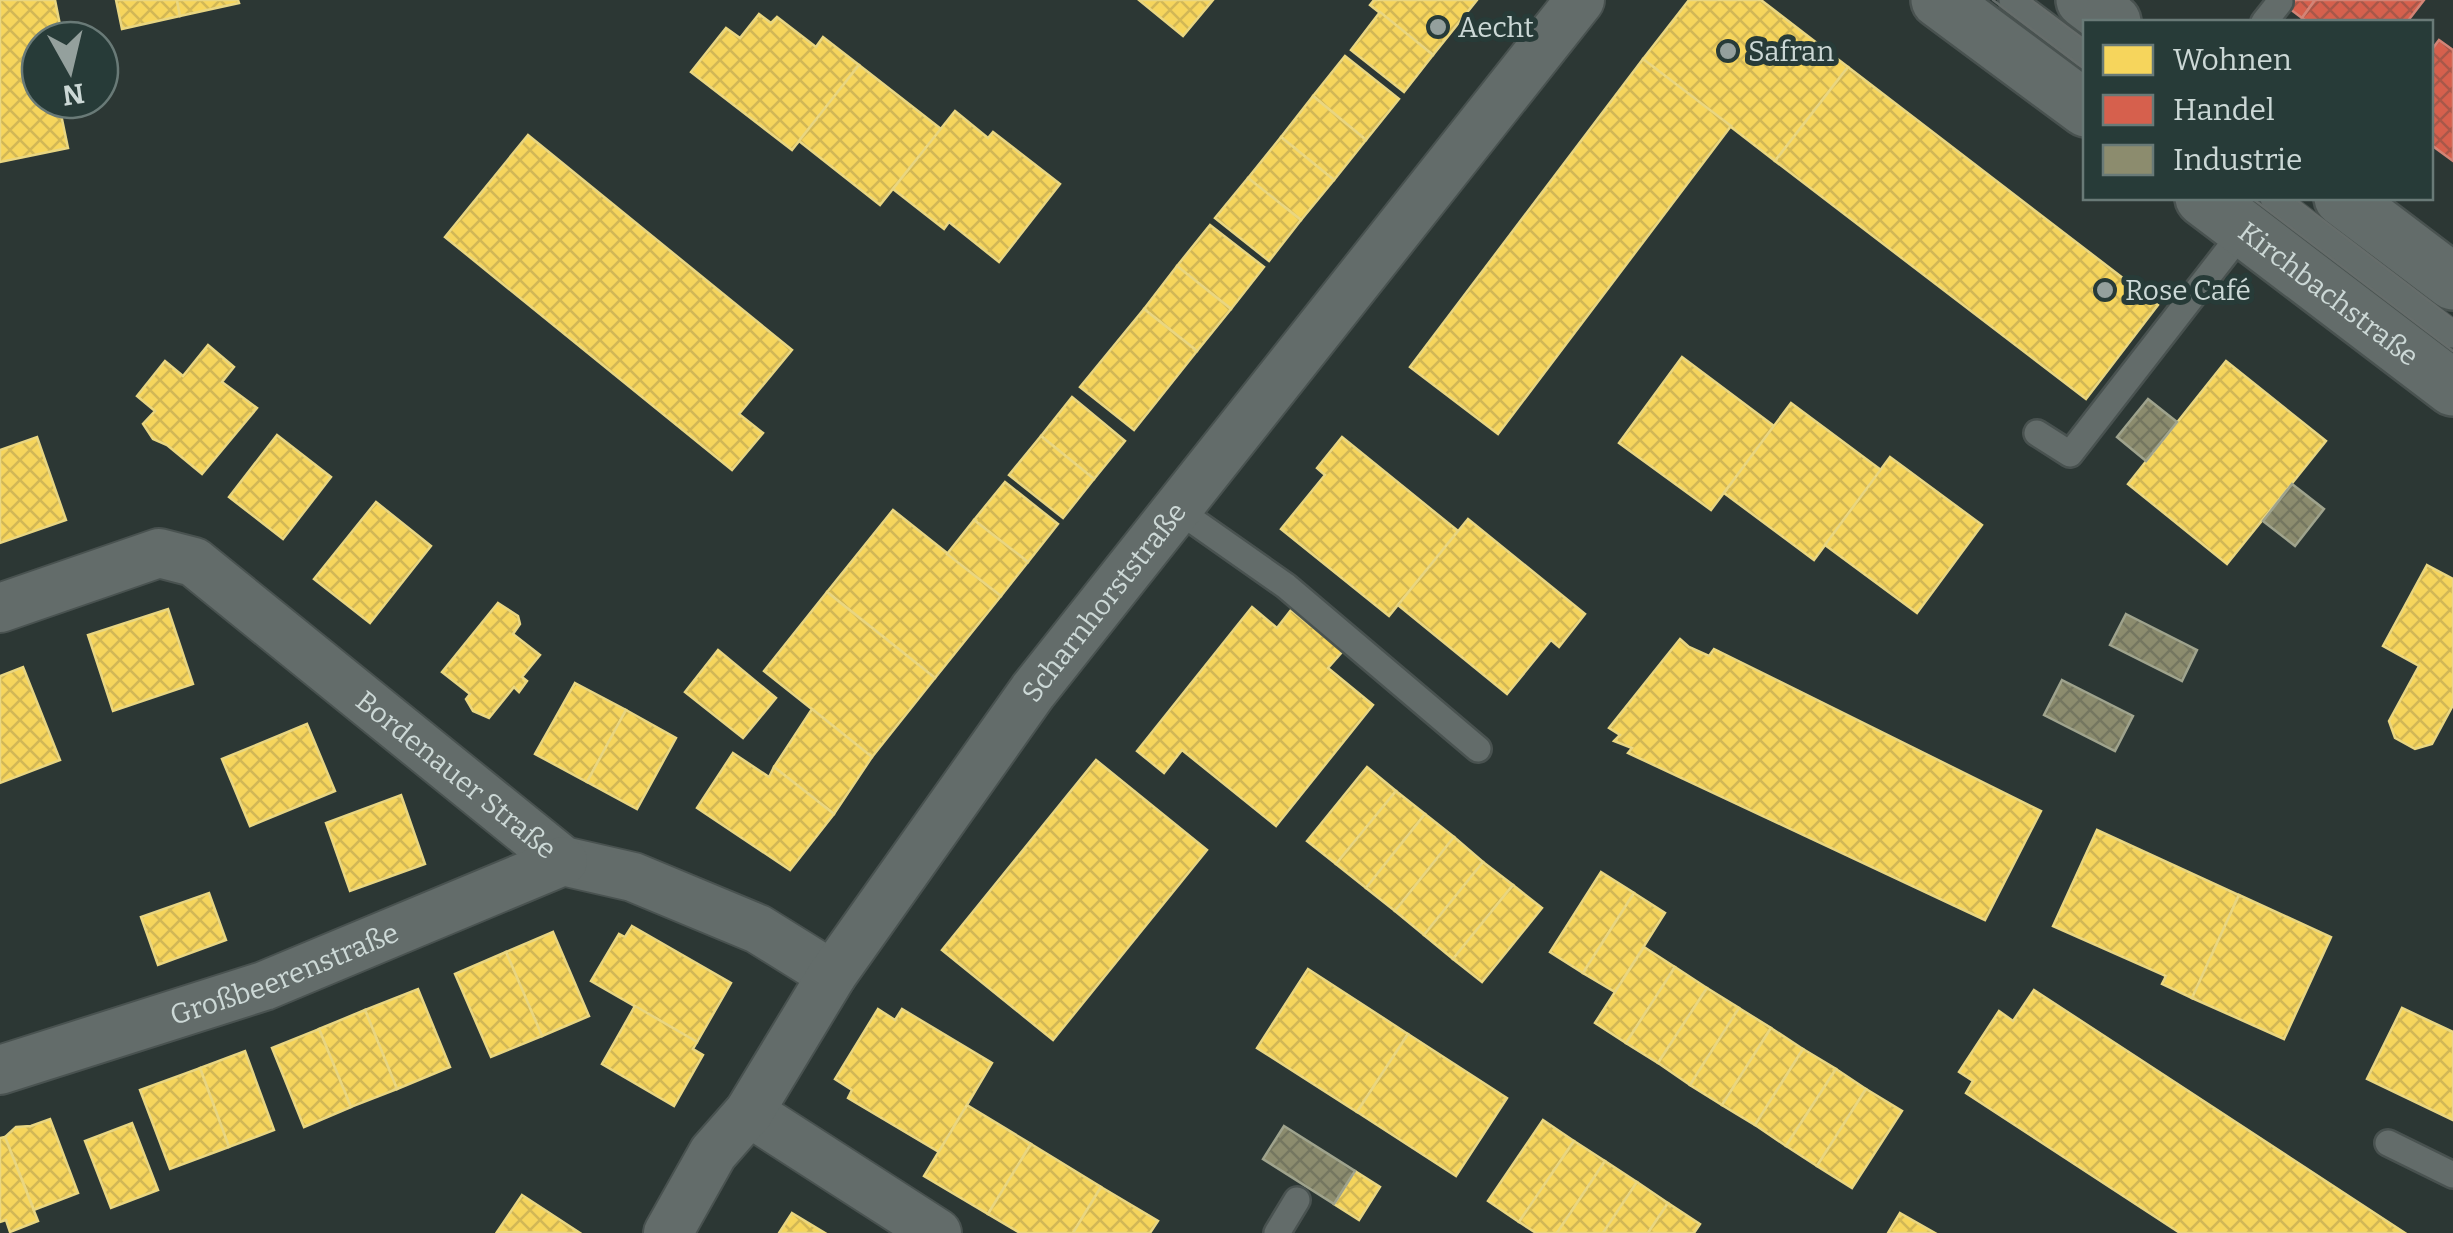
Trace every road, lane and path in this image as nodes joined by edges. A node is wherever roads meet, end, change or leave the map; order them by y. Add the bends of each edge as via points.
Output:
1 (1580, 0) edge
2 (1939, 0) edge
3 (2012, 0) edge
4 (2084, 0) edge
5 (2110, 20) edge
6 (2083, 54) edge
7 (2083, 108) edge
8 (2345, 200) edge
9 (2240, 208) edge
10 (2453, 282) edge
11 (2453, 335) edge
12 (2453, 388) edge
13 (2038, 433) dead end
14 (1178, 510) junction
15 (0, 608) edge
16 (1478, 748) dead end
17 (562, 862) junction
18 (832, 976) junction
19 (0, 1070) edge
20 (749, 1112) junction
21 (2388, 1144) dead end
22 (2453, 1176) edge
23 (1297, 1200) dead end
24 (668, 1233) edge
25 (937, 1233) edge
26 (1277, 1233) edge

1 - 14 street, Scharnhorststraße
2 - 7 main road
3 - 6 lane
4 - 5 main road
8 - 10 main road
9 - 11 lane
9 - 12 main road, Kirchbachstraße
9 - 13 lane via 2070,454
14 - 16 lane via 1286,586
14 - 18 street, Scharnhorststraße via 1033,691
15 - 17 street, Bordenauer Straße via 159,553 194,562
17 - 18 street, Bordenauer Straße via 633,877 758,928
17 - 19 street, Großbeerenstraße via 264,986
18 - 20 street, Scharnhorststraße
20 - 24 street, Scharnhorststraße via 713,1153
20 - 25 street
21 - 22 lane
23 - 26 lane

